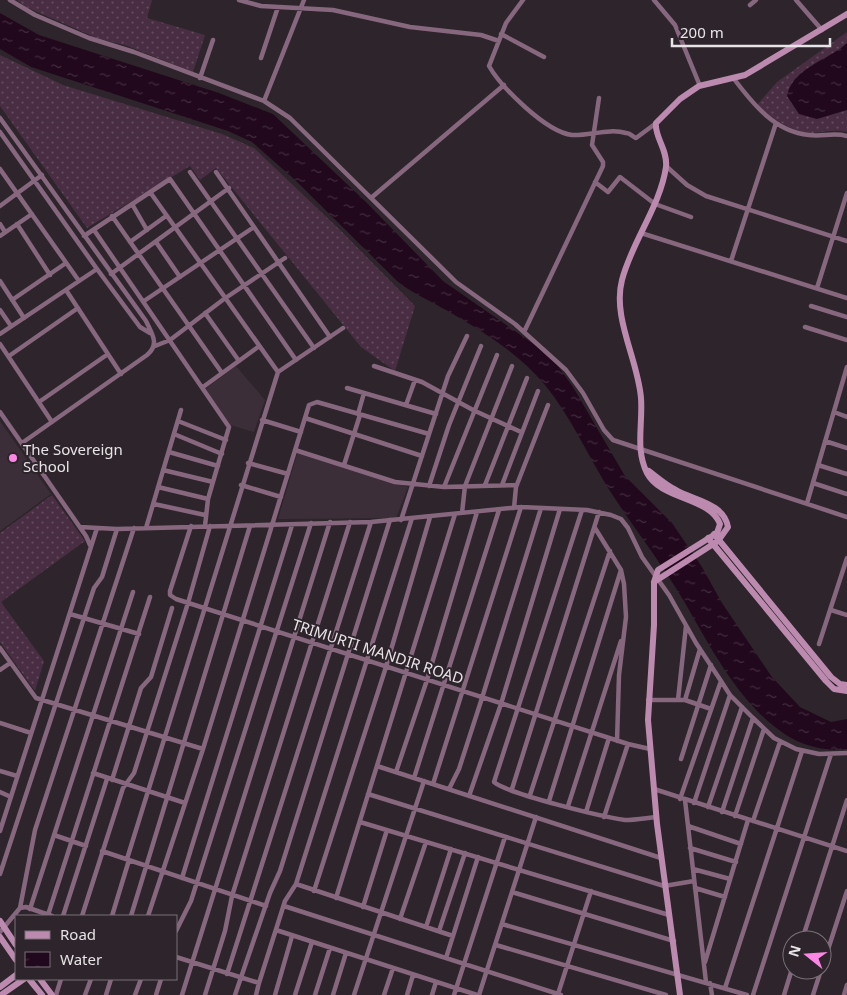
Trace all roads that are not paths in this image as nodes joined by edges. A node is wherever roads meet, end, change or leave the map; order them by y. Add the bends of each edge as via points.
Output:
1 (10, 0) edge
2 (238, 0) edge
3 (304, 0) edge
4 (523, 0) edge
5 (654, 0) edge
6 (756, 0) edge
7 (796, 0) edge
8 (245, 1) edge
9 (750, 5) dead end
10 (278, 6) junction
11 (301, 8) junction
12 (847, 14) edge
13 (822, 30) junction
14 (501, 34) junction
15 (213, 40) dead end
16 (499, 40) junction
17 (544, 56) dead end
18 (261, 58) dead end
19 (200, 78) junction
20 (734, 79) junction
21 (504, 85) junction
22 (700, 86) junction
23 (599, 98) dead end
24 (264, 100) junction
25 (0, 118) edge
26 (776, 123) junction
27 (655, 124) junction
28 (0, 132) edge
29 (594, 133) junction
30 (847, 136) edge
31 (666, 166) junction
32 (0, 169) edge
33 (190, 172) dead end
34 (216, 172) dead end
35 (42, 175) junction
36 (5, 177) junction
37 (0, 180) edge
38 (35, 181) junction
39 (595, 182) junction
40 (229, 188) junction
41 (150, 192) junction
42 (18, 193) junction
43 (847, 193) edge
44 (371, 198) junction
45 (211, 203) junction
46 (132, 204) junction
47 (655, 204) junction
48 (0, 206) edge
49 (748, 210) junction
50 (32, 214) junction
51 (195, 214) junction
52 (112, 216) junction
53 (166, 216) junction
54 (691, 217) dead end
55 (0, 224) edge
56 (17, 224) junction
57 (254, 227) junction
58 (175, 229) junction
59 (94, 230) junction
60 (147, 230) junction
61 (6, 232) junction
62 (641, 233) junction
63 (0, 236) edge
64 (84, 236) junction
65 (834, 237) junction
66 (236, 239) junction
67 (847, 241) edge
68 (130, 242) junction
69 (156, 242) junction
70 (220, 250) junction
71 (138, 254) junction
72 (285, 258) dead end
73 (731, 261) junction
74 (279, 262) junction
75 (66, 264) junction
76 (200, 264) junction
77 (121, 267) junction
78 (97, 269) junction
79 (112, 274) junction
80 (261, 274) junction
81 (50, 275) junction
82 (180, 277) junction
83 (0, 281) edge
84 (79, 281) junction
85 (244, 285) junction
86 (162, 288) junction
87 (817, 288) junction
88 (66, 290) junction
89 (847, 298) edge
90 (224, 299) junction
91 (12, 300) junction
92 (144, 301) junction
93 (811, 306) dead end
94 (78, 308) junction
95 (0, 310) edge
96 (205, 313) junction
97 (847, 317) edge
98 (24, 318) junction
99 (11, 326) junction
100 (188, 326) junction
101 (805, 327) dead end
102 (344, 328) dead end
103 (524, 332) junction
104 (0, 334) edge
105 (152, 334) junction
106 (467, 336) dead end
107 (330, 337) junction
108 (170, 340) junction
109 (847, 340) edge
110 (0, 344) edge
111 (155, 346) junction
112 (481, 346) dead end
113 (258, 347) junction
114 (314, 348) junction
115 (108, 354) junction
116 (497, 355) dead end
117 (8, 356) junction
118 (296, 360) junction
119 (239, 361) junction
120 (374, 366) dead end
121 (512, 366) dead end
122 (847, 367) edge
123 (278, 372) junction
124 (222, 373) junction
125 (121, 374) junction
126 (527, 378) dead end
127 (415, 380) junction
128 (203, 387) junction
129 (347, 388) dead end
130 (538, 391) dead end
131 (364, 393) junction
132 (442, 394) junction
133 (39, 402) junction
134 (458, 402) junction
135 (406, 405) junction
136 (548, 405) dead end
137 (181, 410) dead end
138 (473, 410) junction
139 (0, 412) edge
140 (834, 412) junction
141 (359, 414) junction
142 (436, 414) junction
143 (847, 417) edge
144 (305, 418) junction
145 (490, 418) junction
146 (262, 420) junction
147 (178, 421) junction
148 (52, 422) junction
149 (508, 426) junction
150 (301, 432) junction
151 (521, 432) junction
152 (174, 434) junction
153 (354, 434) junction
154 (429, 434) junction
155 (226, 440) junction
156 (825, 441) junction
157 (22, 443) junction
158 (847, 448) edge
159 (295, 450) junction
160 (640, 450) junction
161 (169, 452) junction
162 (222, 454) junction
163 (422, 456) junction
164 (248, 463) junction
165 (818, 464) junction
166 (218, 466) junction
167 (344, 466) junction
168 (645, 468) junction
169 (163, 470) junction
170 (288, 474) junction
171 (847, 474) edge
172 (213, 482) junction
173 (414, 482) junction
174 (813, 483) junction
175 (241, 485) junction
176 (485, 485) junction
177 (502, 485) junction
178 (517, 485) junction
179 (429, 486) junction
180 (465, 486) junction
181 (158, 487) junction
182 (444, 487) junction
183 (847, 494) edge
184 (281, 497) junction
185 (208, 499) junction
186 (154, 504) junction
187 (807, 504) junction
188 (514, 508) junction
189 (521, 508) junction
190 (541, 508) junction
191 (560, 509) junction
192 (499, 510) junction
193 (582, 510) junction
194 (477, 512) junction
195 (599, 512) junction
196 (462, 513) junction
197 (205, 514) junction
198 (455, 514) junction
199 (430, 517) junction
200 (847, 517) edge
201 (412, 518) junction
202 (390, 520) junction
203 (400, 520) junction
204 (330, 522) junction
205 (350, 522) junction
206 (371, 522) junction
207 (311, 523) junction
208 (292, 524) junction
209 (230, 525) junction
210 (272, 525) junction
211 (191, 526) junction
212 (207, 526) junction
213 (250, 526) junction
214 (80, 527) junction
215 (97, 528) junction
216 (134, 528) junction
217 (146, 528) junction
218 (595, 528) junction
219 (117, 529) junction
220 (711, 536) junction
221 (716, 542) junction
222 (91, 546) junction
223 (610, 551) junction
224 (847, 558) edge
225 (621, 570) junction
226 (657, 576) junction
227 (133, 592) dead end
228 (150, 597) dead end
229 (188, 604) junction
230 (172, 608) dead end
231 (205, 609) junction
232 (830, 610) junction
233 (70, 614) junction
234 (223, 615) junction
235 (847, 615) edge
236 (84, 618) junction
237 (243, 622) junction
238 (102, 623) junction
239 (686, 626) junction
240 (261, 627) junction
241 (120, 629) junction
242 (625, 630) junction
243 (276, 632) junction
244 (139, 634) junction
245 (294, 637) junction
246 (311, 643) junction
247 (820, 644) dead end
248 (0, 648) edge
249 (330, 649) junction
250 (700, 650) junction
251 (349, 655) junction
252 (368, 661) junction
253 (10, 663) junction
254 (711, 665) junction
255 (386, 667) junction
256 (0, 670) edge
257 (406, 673) junction
258 (427, 680) junction
259 (721, 681) junction
260 (847, 685) edge
261 (444, 686) junction
262 (462, 691) junction
263 (847, 691) edge
264 (730, 694) junction
265 (482, 698) junction
266 (42, 700) junction
267 (648, 700) junction
268 (678, 700) junction
269 (684, 700) junction
270 (55, 704) junction
271 (501, 704) junction
272 (698, 704) junction
273 (742, 707) junction
274 (516, 709) junction
275 (711, 709) junction
276 (73, 710) junction
277 (535, 715) junction
278 (92, 716) junction
279 (753, 718) junction
280 (109, 721) junction
281 (554, 721) junction
282 (0, 723) edge
283 (572, 726) junction
284 (128, 727) junction
285 (764, 729) junction
286 (591, 732) junction
287 (31, 733) junction
288 (147, 733) junction
289 (165, 738) junction
290 (609, 738) junction
291 (617, 741) junction
292 (780, 742) junction
293 (184, 744) junction
294 (628, 744) junction
295 (203, 749) junction
296 (650, 749) junction
297 (802, 751) junction
298 (847, 753) edge
299 (831, 754) junction
300 (681, 759) dead end
301 (377, 766) junction
302 (0, 771) edge
303 (396, 772) junction
304 (93, 773) junction
305 (17, 776) junction
306 (414, 778) junction
307 (110, 779) junction
308 (424, 781) junction
309 (125, 784) junction
310 (433, 784) junction
311 (450, 789) junction
312 (512, 789) junction
313 (654, 789) junction
314 (148, 791) junction
315 (0, 792) edge
316 (368, 794) junction
317 (530, 795) junction
318 (11, 796) junction
319 (469, 796) junction
320 (168, 797) junction
321 (683, 799) junction
322 (847, 800) edge
323 (549, 801) junction
324 (186, 803) junction
325 (694, 803) junction
326 (568, 806) junction
327 (708, 807) junction
328 (415, 808) junction
329 (586, 812) junction
330 (722, 812) junction
331 (735, 816) junction
332 (536, 817) junction
333 (604, 817) junction
334 (656, 817) junction
335 (751, 821) junction
336 (360, 822) junction
337 (688, 826) junction
338 (387, 830) junction
339 (777, 830) junction
340 (0, 831) edge
341 (54, 835) junction
342 (406, 836) junction
343 (505, 837) junction
344 (804, 838) junction
345 (71, 841) junction
346 (426, 842) junction
347 (528, 844) junction
348 (742, 844) junction
349 (86, 846) junction
350 (832, 846) junction
351 (690, 848) junction
352 (451, 850) junction
353 (102, 851) junction
354 (847, 851) edge
355 (465, 853) junction
356 (478, 857) junction
357 (661, 858) junction
358 (128, 860) junction
359 (736, 862) junction
360 (497, 863) junction
361 (146, 865) junction
362 (693, 869) junction
363 (519, 870) junction
364 (162, 871) junction
365 (0, 874) edge
366 (182, 878) junction
367 (730, 879) junction
368 (694, 882) junction
369 (196, 883) junction
370 (296, 884) junction
371 (664, 886) junction
372 (695, 888) junction
373 (215, 890) junction
374 (314, 891) junction
375 (591, 891) junction
376 (847, 891) edge
377 (512, 892) junction
378 (232, 896) junction
379 (725, 897) junction
380 (336, 898) junction
381 (251, 902) junction
382 (266, 906) junction
383 (284, 906) junction
384 (363, 907) junction
385 (20, 908) junction
386 (30, 909) junction
387 (381, 913) junction
388 (47, 915) edge
389 (50, 915) edge
390 (62, 915) edge
391 (82, 915) edge
392 (112, 915) edge
393 (130, 915) edge
394 (148, 915) edge
395 (584, 915) junction
396 (669, 915) junction
397 (400, 919) junction
398 (502, 924) junction
399 (2, 927) edge
400 (178, 927) edge
401 (426, 927) junction
402 (276, 930) junction
403 (805, 930) edge
404 (439, 931) junction
405 (374, 934) junction
406 (292, 936) junction
407 (453, 936) junction
408 (0, 937) edge
409 (832, 938) edge
410 (674, 941) junction
411 (312, 942) junction
412 (15, 943) edge
413 (496, 944) junction
414 (574, 945) junction
415 (330, 948) junction
416 (346, 953) junction
417 (178, 958) edge
418 (446, 958) junction
419 (15, 959) edge
420 (365, 959) junction
421 (193, 963) junction
422 (464, 964) junction
423 (704, 964) junction
424 (566, 967) junction
425 (393, 968) junction
426 (214, 969) junction
427 (487, 971) junction
428 (228, 974) junction
429 (678, 974) junction
430 (413, 975) junction
431 (15, 976) edge
432 (241, 978) junction
433 (23, 980) edge
434 (30, 980) edge
435 (41, 980) edge
436 (62, 980) edge
437 (91, 980) edge
438 (111, 980) edge
439 (141, 980) edge
440 (161, 980) edge
441 (789, 980) edge
442 (818, 980) edge
443 (436, 982) junction
444 (259, 983) junction
445 (708, 983) junction
446 (847, 985) edge
447 (0, 987) edge
448 (456, 988) junction
449 (725, 988) junction
450 (1, 995) edge
451 (42, 995) edge
452 (52, 995) edge
453 (56, 995) edge
454 (86, 995) edge
455 (106, 995) edge
456 (135, 995) edge
457 (156, 995) edge
458 (182, 995) edge
459 (205, 995) edge
460 (235, 995) edge
461 (256, 995) edge
462 (275, 995) edge
463 (295, 995) edge
464 (315, 995) edge
465 (333, 995) edge
466 (354, 995) edge
467 (384, 995) edge
468 (407, 995) edge
469 (432, 995) edge
470 (454, 995) edge
471 (478, 995) edge
472 (559, 995) edge
473 (666, 995) edge
474 (680, 995) edge
475 (712, 995) edge
476 (748, 995) edge
477 (753, 995) edge
478 (784, 995) edge
479 (813, 995) edge
480 (844, 995) edge

1 - 19 street via 35,15 89,38
2 - 8 street
3 - 11 street
4 - 14 street via 510,15
5 - 22 street via 675,25
6 - 9 street
7 - 13 street
8 - 10 street via 257,6
10 - 11 street
10 - 18 street
11 - 16 street via 333,10 410,27
11 - 24 street
12 - 13 street
13 - 20 street
14 - 16 street
14 - 17 street
15 - 19 street
16 - 21 street via 490,66
19 - 24 street
20 - 22 street
20 - 26 street via 762,113
21 - 29 street via 531,112 557,130 574,135
21 - 44 street
22 - 27 street via 680,99
23 - 29 street
24 - 44 street via 290,118
25 - 35 street
26 - 30 street via 808,135 833,133
26 - 49 street
27 - 29 street via 636,138 626,132
27 - 31 street via 665,150
28 - 38 street
29 - 39 street via 593,148 604,163
31 - 47 street
31 - 49 street via 696,191
32 - 36 street
33 - 45 street
34 - 40 street
35 - 38 street
35 - 64 street
36 - 37 street
36 - 42 street
38 - 42 street
38 - 78 street
39 - 47 street via 608,192 620,177
39 - 103 street
40 - 45 street
40 - 57 street
41 - 46 street
41 - 51 street via 170,179
41 - 53 street
42 - 48 street
42 - 50 street
43 - 65 street
44 - 103 street via 456,282
45 - 51 street
45 - 66 street
46 - 52 street
46 - 60 street
47 - 54 street
47 - 62 street
49 - 65 street
49 - 73 street
50 - 56 street
50 - 75 street
51 - 58 street
51 - 70 street
52 - 59 street
52 - 68 street
53 - 58 street
53 - 60 street
55 - 61 street
56 - 61 street
56 - 81 street
57 - 66 street
57 - 74 street
58 - 69 street
58 - 76 street
59 - 64 street
59 - 77 street
60 - 68 street
61 - 63 street
62 - 73 street
62 - 160 street via 624,272 619,296 641,397
64 - 79 street
65 - 67 street
65 - 87 street
66 - 70 street
66 - 80 street
68 - 71 street
69 - 71 street
69 - 82 street
70 - 76 street
70 - 85 street
71 - 77 street
71 - 86 street
72 - 74 street
73 - 87 street
74 - 80 street
74 - 107 street
75 - 81 street
75 - 84 street
76 - 82 street
76 - 90 street
77 - 79 street
77 - 92 street
78 - 84 street
78 - 105 street via 140,327
79 - 105 street
80 - 85 street
80 - 114 street
81 - 91 street
82 - 86 street
83 - 91 street
84 - 88 street
85 - 90 street
85 - 118 street
86 - 92 street
86 - 100 street
87 - 89 street
88 - 94 street
88 - 98 street
90 - 96 street
90 - 113 street
91 - 98 street
92 - 108 street
93 - 97 street
94 - 115 street
94 - 117 street
95 - 99 street
96 - 100 street
96 - 119 street
98 - 99 street
99 - 104 street
100 - 108 street
100 - 124 street
101 - 109 street
102 - 107 street
103 - 160 street via 574,380 609,437
105 - 111 street
106 - 132 street
107 - 114 street
108 - 111 street
108 - 128 street
110 - 117 street
111 - 125 street
112 - 134 street
113 - 119 street
113 - 123 street
114 - 118 street
115 - 125 street
115 - 133 street
116 - 138 street
117 - 133 street
118 - 123 street
119 - 124 street
120 - 127 street
121 - 145 street
122 - 140 street
123 - 146 street
124 - 128 street
125 - 148 street
126 - 149 street
127 - 132 street
127 - 135 street
128 - 155 street via 230,427
129 - 131 street
130 - 151 street
131 - 135 street
131 - 141 street
132 - 134 street
132 - 142 street
133 - 148 street
134 - 138 street
134 - 179 street
135 - 142 street
136 - 178 street
137 - 147 street
138 - 145 street
138 - 182 street
139 - 157 street
140 - 143 street
140 - 156 street
141 - 144 street via 314,402 309,405
141 - 153 street
141 - 154 street
142 - 154 street
144 - 150 street
144 - 153 street
145 - 149 street
145 - 180 street
146 - 150 street
146 - 164 street
147 - 152 street
147 - 155 street
148 - 157 street
149 - 151 street
149 - 176 street
150 - 159 street
151 - 177 street
152 - 161 street
152 - 162 street
153 - 163 street
153 - 167 street
154 - 163 street
155 - 162 street
156 - 158 street
156 - 165 street
157 - 214 street
159 - 167 street
159 - 170 street
160 - 168 street
160 - 187 street
161 - 166 street
161 - 169 street
162 - 166 street
163 - 173 street
164 - 170 street
164 - 175 street
165 - 171 street
165 - 174 street
166 - 172 street
167 - 173 street via 388,480
168 - 220 street via 664,488 715,516 720,527
168 - 221 street via 677,490 721,513 728,527
169 - 172 street
169 - 181 street
170 - 184 street
172 - 185 street
173 - 179 street
173 - 203 street
174 - 183 street
174 - 187 street
175 - 184 street
175 - 209 street
176 - 177 street
176 - 180 street
177 - 178 street
178 - 188 street
179 - 182 street
180 - 182 street
180 - 196 street
181 - 185 street
181 - 186 street
184 - 210 street
185 - 197 street
186 - 197 street
186 - 217 street
187 - 200 street
188 - 189 street
188 - 192 street
189 - 190 street
189 - 262 street
190 - 191 street
190 - 265 street
191 - 193 street
191 - 271 street
192 - 194 street
192 - 261 street
193 - 195 street
193 - 274 street
194 - 196 street
194 - 258 street
195 - 218 street
195 - 226 street via 621,519
196 - 198 street
197 - 212 street
198 - 199 street
198 - 257 street
199 - 201 street
199 - 255 street
201 - 203 street
201 - 252 street
202 - 203 street
202 - 206 street
202 - 251 street
204 - 205 street
204 - 207 street
204 - 245 street
205 - 206 street
205 - 246 street
206 - 249 street
207 - 208 street
207 - 243 street
208 - 210 street
208 - 240 street
209 - 212 street
209 - 213 street
209 - 231 street
210 - 213 street
210 - 237 street
211 - 212 street
211 - 217 street
211 - 229 street, TRIMURTI MANDIR ROAD via 169,594
212 - 229 street
213 - 234 street
214 - 215 street
214 - 222 street
215 - 219 street
215 - 222 street
216 - 217 street
216 - 219 street
216 - 238 street
218 - 223 street
218 - 277 street
219 - 236 street via 102,577 94,588
220 - 221 street
220 - 226 street
221 - 226 street
221 - 260 street via 831,677
221 - 263 street via 826,681 834,688
222 - 233 street
223 - 225 street
223 - 281 street
224 - 232 street
225 - 242 street
225 - 283 street
226 - 239 street
226 - 267 street
227 - 241 street
228 - 244 street
229 - 231 street, TRIMURTI MANDIR ROAD
229 - 288 street
230 - 284 street via 151,677 141,688
231 - 234 street, TRIMURTI MANDIR ROAD
231 - 289 street
232 - 235 street
232 - 247 street
233 - 236 street
233 - 266 street
234 - 237 street, TRIMURTI MANDIR ROAD
234 - 293 street
236 - 238 street
236 - 270 street
237 - 240 street, TRIMURTI MANDIR ROAD
237 - 295 street
238 - 241 street
238 - 276 street
239 - 250 street
239 - 268 street
240 - 243 street, TRIMURTI MANDIR ROAD
240 - 366 street
241 - 244 street
241 - 278 street
242 - 286 street
242 - 291 street via 619,675
243 - 245 street, TRIMURTI MANDIR ROAD
243 - 369 street
244 - 280 street
245 - 246 street, TRIMURTI MANDIR ROAD
245 - 373 street
246 - 249 street, TRIMURTI MANDIR ROAD
246 - 378 street
248 - 253 street
249 - 251 street, TRIMURTI MANDIR ROAD
249 - 381 street
250 - 254 street
250 - 269 street
251 - 252 street, TRIMURTI MANDIR ROAD
251 - 382 street
252 - 255 street, TRIMURTI MANDIR ROAD
252 - 370 street
253 - 256 street
253 - 266 street via 32,695
254 - 259 street
254 - 272 street
255 - 257 street, TRIMURTI MANDIR ROAD
255 - 374 street
257 - 258 street, TRIMURTI MANDIR ROAD
257 - 301 street
258 - 261 street, TRIMURTI MANDIR ROAD
258 - 303 street
259 - 264 street
259 - 275 street
261 - 262 street, TRIMURTI MANDIR ROAD
261 - 306 street
262 - 265 street, TRIMURTI MANDIR ROAD
262 - 310 street
264 - 273 street
264 - 325 street
265 - 271 street, TRIMURTI MANDIR ROAD
265 - 311 street
266 - 270 street
266 - 287 street
267 - 268 street
267 - 296 street
268 - 269 street
269 - 272 street
270 - 276 street
270 - 365 street
271 - 274 street, TRIMURTI MANDIR ROAD
271 - 319 street
272 - 275 street
272 - 300 street
273 - 279 street
273 - 327 street
274 - 277 street, TRIMURTI MANDIR ROAD
274 - 312 street via 494,782
275 - 321 street
276 - 278 street
276 - 385 street via 35,830
277 - 281 street, TRIMURTI MANDIR ROAD
277 - 312 street
278 - 280 street
278 - 341 street
279 - 285 street
279 - 330 street
280 - 284 street
280 - 304 street
281 - 283 street, TRIMURTI MANDIR ROAD
281 - 317 street
282 - 287 street
283 - 286 street, TRIMURTI MANDIR ROAD
283 - 323 street
284 - 288 street
284 - 307 street
285 - 292 street
285 - 331 street
286 - 290 street, TRIMURTI MANDIR ROAD
286 - 326 street
287 - 305 street
288 - 289 street
288 - 309 street via 134,773
289 - 293 street
289 - 314 street
290 - 291 street, TRIMURTI MANDIR ROAD
290 - 329 street
291 - 294 street, TRIMURTI MANDIR ROAD
292 - 297 street
292 - 335 street
293 - 295 street
293 - 320 street
294 - 296 street, TRIMURTI MANDIR ROAD
294 - 333 street
295 - 324 street
296 - 313 street
297 - 299 street
297 - 339 street
298 - 299 street
299 - 344 street
301 - 303 street
301 - 316 street
302 - 305 street
303 - 306 street
304 - 307 street
304 - 345 street
305 - 318 street
306 - 308 street
307 - 309 street
307 - 349 street
308 - 310 street
308 - 328 street
309 - 314 street
309 - 353 street
310 - 311 street
311 - 319 street
312 - 317 street
313 - 321 street
313 - 334 street
314 - 320 street
314 - 358 street
315 - 318 street
316 - 328 street
316 - 336 street
317 - 323 street
318 - 340 street
319 - 332 street
320 - 324 street
320 - 361 street
321 - 325 street
321 - 337 street
322 - 350 street
323 - 326 street
324 - 364 street
325 - 327 street
326 - 329 street
327 - 330 street
328 - 342 street
328 - 343 street
329 - 333 street
330 - 331 street
331 - 335 street
332 - 347 street
332 - 357 street
333 - 334 street via 627,820
334 - 357 street
335 - 339 street
335 - 348 street
336 - 338 street
336 - 380 street
337 - 348 street
337 - 351 street
338 - 342 street
338 - 384 street
339 - 344 street
339 - 449 street
341 - 345 street
341 - 386 street
342 - 346 street
342 - 387 street
343 - 347 street
343 - 360 street
344 - 350 street
344 - 477 street
345 - 349 street
345 - 389 street
346 - 352 street
346 - 397 street
347 - 363 street
347 - 371 street
348 - 359 street
349 - 390 street
350 - 354 street
350 - 403 street
351 - 359 street
351 - 362 street
352 - 355 street
352 - 401 street
353 - 358 street
353 - 391 street
355 - 356 street
355 - 404 street
356 - 360 street
356 - 407 street
357 - 371 street
358 - 361 street
358 - 392 street
359 - 367 street
360 - 363 street
360 - 422 street
361 - 364 street
361 - 393 street
362 - 367 street
362 - 368 street
363 - 375 street
363 - 377 street
364 - 366 street
364 - 394 street
366 - 369 street
367 - 379 street
368 - 371 street
368 - 372 street
369 - 373 street
369 - 400 street
370 - 374 street
370 - 383 street
371 - 396 street
372 - 379 street
372 - 423 street
373 - 378 street
373 - 421 street
374 - 380 street
375 - 395 street
375 - 396 street
376 - 409 street
377 - 395 street
377 - 398 street
378 - 381 street
378 - 426 street
379 - 423 street
380 - 384 street
381 - 382 street
381 - 428 street
382 - 432 street
383 - 402 street
383 - 405 street
384 - 387 street
385 - 386 street
385 - 399 street
386 - 388 street
387 - 397 street
387 - 405 street
395 - 410 street
395 - 414 street
396 - 410 street
397 - 401 street
398 - 413 street
398 - 414 street
399 - 412 street
401 - 404 street
402 - 406 street
402 - 444 street
404 - 407 street
405 - 418 street
405 - 420 street
406 - 411 street
406 - 462 street
407 - 418 street
408 - 419 street
410 - 429 street
411 - 415 street
411 - 463 street
413 - 424 street
413 - 427 street
414 - 424 street
414 - 429 street
415 - 416 street
415 - 464 street
416 - 420 street
416 - 465 street
417 - 421 street
418 - 422 street
420 - 425 street
420 - 466 street
421 - 426 street
421 - 458 street
422 - 427 street
422 - 448 street
423 - 445 street
424 - 472 street
424 - 473 street
425 - 430 street
425 - 467 street
426 - 428 street
426 - 459 street
427 - 471 street
427 - 472 street
428 - 432 street
429 - 445 street
429 - 474 street
430 - 443 street
430 - 468 street
431 - 447 street
432 - 444 street
432 - 460 street
433 - 450 street
434 - 451 street
435 - 452 street
436 - 453 street
437 - 454 street
438 - 455 street
439 - 456 street
440 - 457 street
441 - 478 street
442 - 479 street
443 - 448 street
443 - 469 street
444 - 461 street
445 - 449 street
445 - 475 street
446 - 480 street
448 - 470 street
448 - 471 street
449 - 476 street

